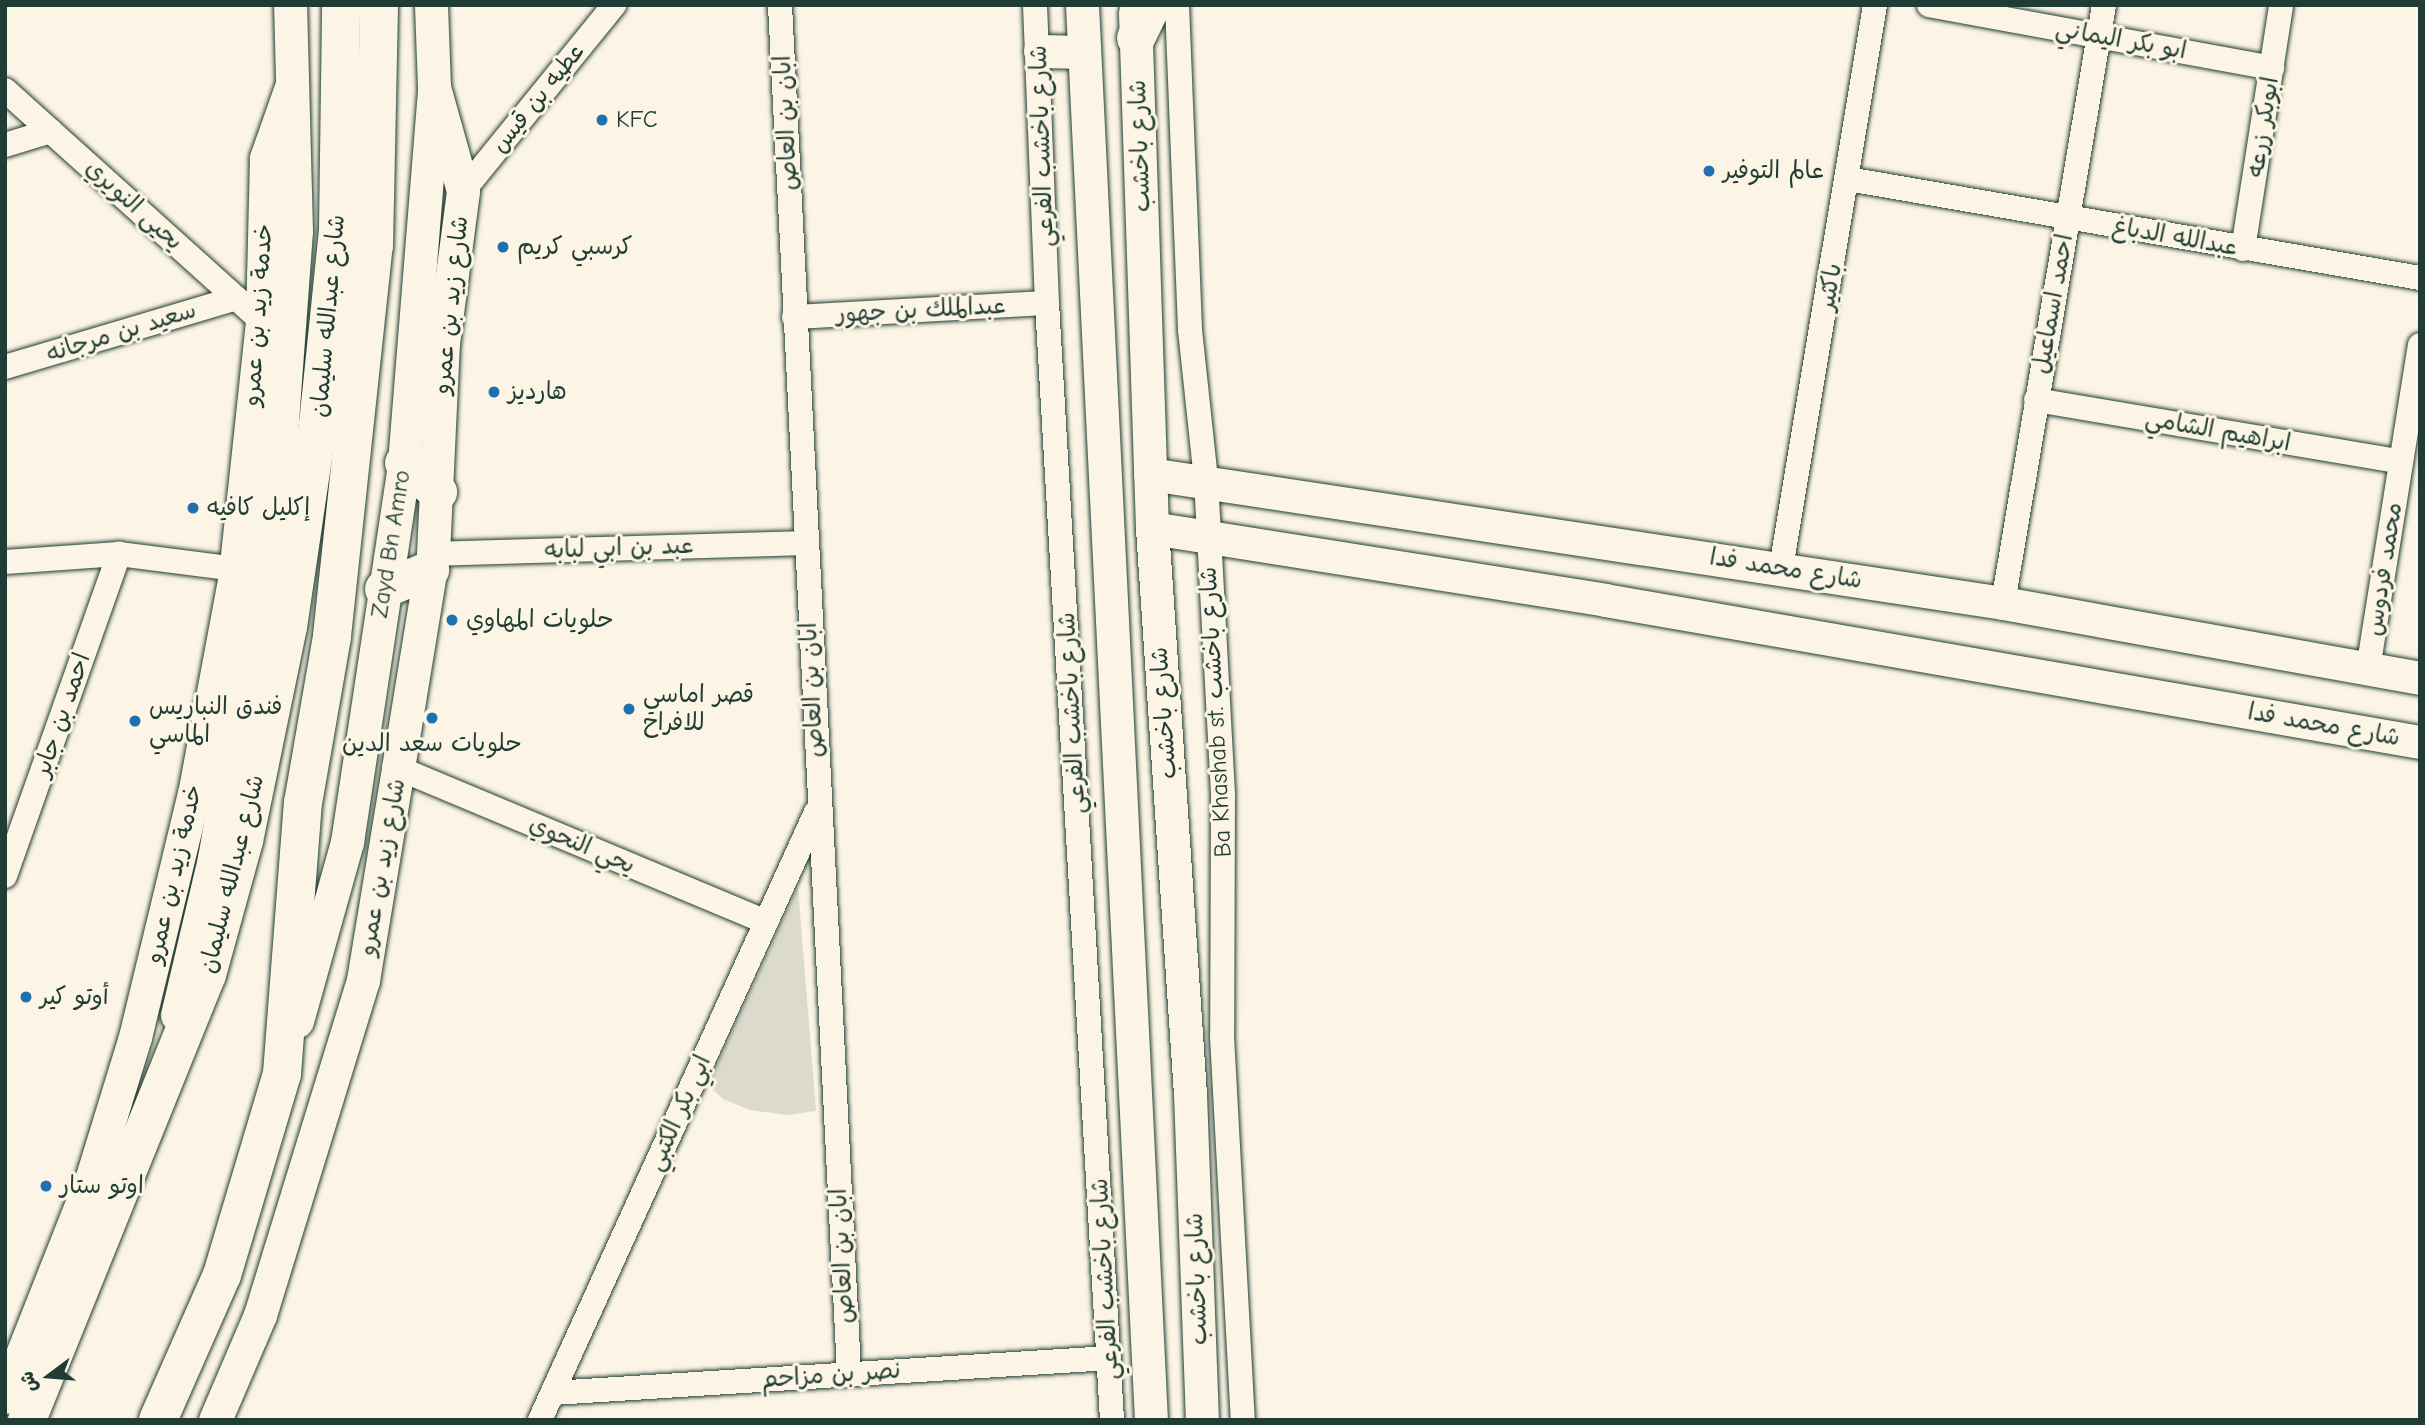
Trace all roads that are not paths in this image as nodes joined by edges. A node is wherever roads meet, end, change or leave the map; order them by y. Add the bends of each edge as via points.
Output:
1 (290, 5) edge
2 (341, 5) edge
3 (379, 5) edge
4 (431, 5) edge
5 (614, 5) edge
6 (780, 5) edge
7 (1035, 5) edge
8 (1083, 5) edge
9 (1177, 5) edge
10 (1875, 5) edge
11 (1929, 5) edge
12 (2104, 5) edge
13 (2281, 5) edge
14 (1989, 11) edge
15 (1141, 16) edge
16 (2098, 36) junction
17 (1040, 51) junction
18 (1084, 52) junction
19 (2272, 68) junction
20 (292, 84) junction
21 (433, 87) junction
22 (5, 90) edge
23 (51, 131) junction
24 (5, 145) edge
25 (1848, 179) junction
26 (463, 191) junction
27 (2068, 219) junction
28 (2243, 249) junction
29 (2420, 278) edge
30 (236, 298) junction
31 (1047, 303) junction
32 (794, 317) junction
33 (262, 321) junction
34 (2420, 345) edge
35 (5, 367) edge
36 (2036, 400) junction
37 (2401, 462) junction
38 (404, 463) junction
39 (1150, 474) junction
40 (1206, 480) junction
41 (438, 492) junction
42 (1152, 528) junction
43 (1208, 536) junction
44 (804, 543) junction
45 (119, 554) junction
46 (5, 562) edge
47 (432, 562) junction
48 (1781, 568) junction
49 (236, 569) junction
50 (384, 590) junction
51 (2003, 603) junction
52 (2368, 669) junction
53 (2420, 678) edge
54 (2420, 742) edge
55 (398, 768) junction
56 (818, 807) junction
57 (5, 876) edge
58 (766, 922) junction
59 (1126, 952) junction
60 (1086, 954) junction
61 (282, 1074) junction
62 (155, 1112) junction
63 (1109, 1357) junction
64 (849, 1374) junction
65 (553, 1393) junction
66 (5, 1397) edge
67 (27, 1420) edge
68 (158, 1420) edge
69 (215, 1420) edge
70 (540, 1420) edge
71 (1112, 1420) edge
72 (1151, 1420) edge
73 (1202, 1420) edge
74 (1243, 1420) edge

1 - 20 main road
2 - 62 main road, شارع عبدالله سليمان via 338,229 318,424 288,627 244,841 207,975
3 - 61 main road, شارع عبدالله سليمان via 374,246 332,636 303,803
4 - 21 main road, Zayd Bn Amro
5 - 26 street, عطيه بن قيس
6 - 32 street, ابان بن العاص
7 - 17 street, شارع باخشب الفرعي
8 - 18 main road, شارع باخشب
9 - 40 street, Ba Khashab st. شارع باخشب via 1190,330
10 - 25 street, باكثير
11 - 14 street, ابو بكر اليماني
12 - 16 street, احمد اسماعيل
13 - 19 street, ابوبكر زرعه
14 - 16 street, ابو بكر اليماني
15 - 39 main road, شارع باخشب
16 - 19 street, ابو بكر اليماني
16 - 27 street, احمد اسماعيل
17 - 18 main road
17 - 31 street, شارع باخشب الفرعي
18 - 59 main road, شارع باخشب
19 - 28 street, ابوبكر زرعه
20 - 33 main road, خدمة زيد بن عمرو via 266,158
20 - 62 main road via 296,231 279,449 253,639 214,858
21 - 26 main road, شارع زيد بن عمرو
21 - 38 main road, Zayd Bn Amro
22 - 23 street, يحيى النويري
23 - 24 street
23 - 30 street, يحيى النويري
25 - 27 street, عبدالله الدباغ
25 - 48 street, باكثير
26 - 41 main road, شارع زيد بن عمرو via 443,343
27 - 28 street, عبدالله الدباغ
27 - 36 street, احمد اسماعيل
28 - 29 street, عبدالله الدباغ
30 - 33 street, يحيى النويري
30 - 35 street, سعيد بن مرجانه
31 - 32 street, عبدالملك بن جهور
31 - 60 street, شارع باخشب الفرعي
32 - 44 street, ابان بن العاص
33 - 49 main road, خدمة زيد بن عمرو
34 - 37 street, محمد فردوس
36 - 37 street, ابراهيم الشامي
36 - 51 street, احمد اسماعيل
37 - 52 street, محمد فردوس
38 - 41 main road
38 - 50 main road, Zayd Bn Amro
39 - 40 main road, شارع محمد فدا
39 - 42 main road, شارع باخشب
40 - 43 street, Ba Khashab st. شارع باخشب
40 - 48 main road, شارع محمد فدا
41 - 47 main road, شارع زيد بن عمرو
42 - 43 main road, شارع محمد فدا
42 - 73 main road, شارع باخشب via 1190,1094
43 - 54 main road, شارع محمد فدا
43 - 74 street, Ba Khashab st. شارع باخشب via 1223,795 1222,1036
44 - 47 street, عبد بن ابي لبابه
44 - 56 street, ابان بن العاص
45 - 46 street
45 - 49 street
45 - 57 street, احمد بن جابر
47 - 50 main road
47 - 55 main road, شارع زيد بن عمرو
48 - 51 main road, شارع محمد فدا
49 - 66 main road, خدمة زيد بن عمرو via 194,794 135,1037 91,1180
50 - 61 main road, Zayd Bn Amro via 346,842
51 - 52 main road, شارع محمد فدا
52 - 53 main road, شارع محمد فدا
55 - 58 street, يحي النحوي
55 - 69 main road, شارع زيد بن عمرو via 363,979 260,1315
56 - 58 street, ابي بكر الكتبي
56 - 64 street, ابان بن العاص
58 - 65 street, ابي بكر الكتبي
59 - 60 street
59 - 72 main road, شارع باخشب
60 - 63 street, شارع باخشب الفرعي
61 - 68 main road, شارع عبدالله سليمان via 222,1275
62 - 67 main road, شارع عبدالله سليمان
63 - 64 street, نصر بن مزاحم
63 - 71 street, شارع باخشب الفرعي
64 - 65 street, نصر بن مزاحم
65 - 70 street, ابي بكر الكتبي

